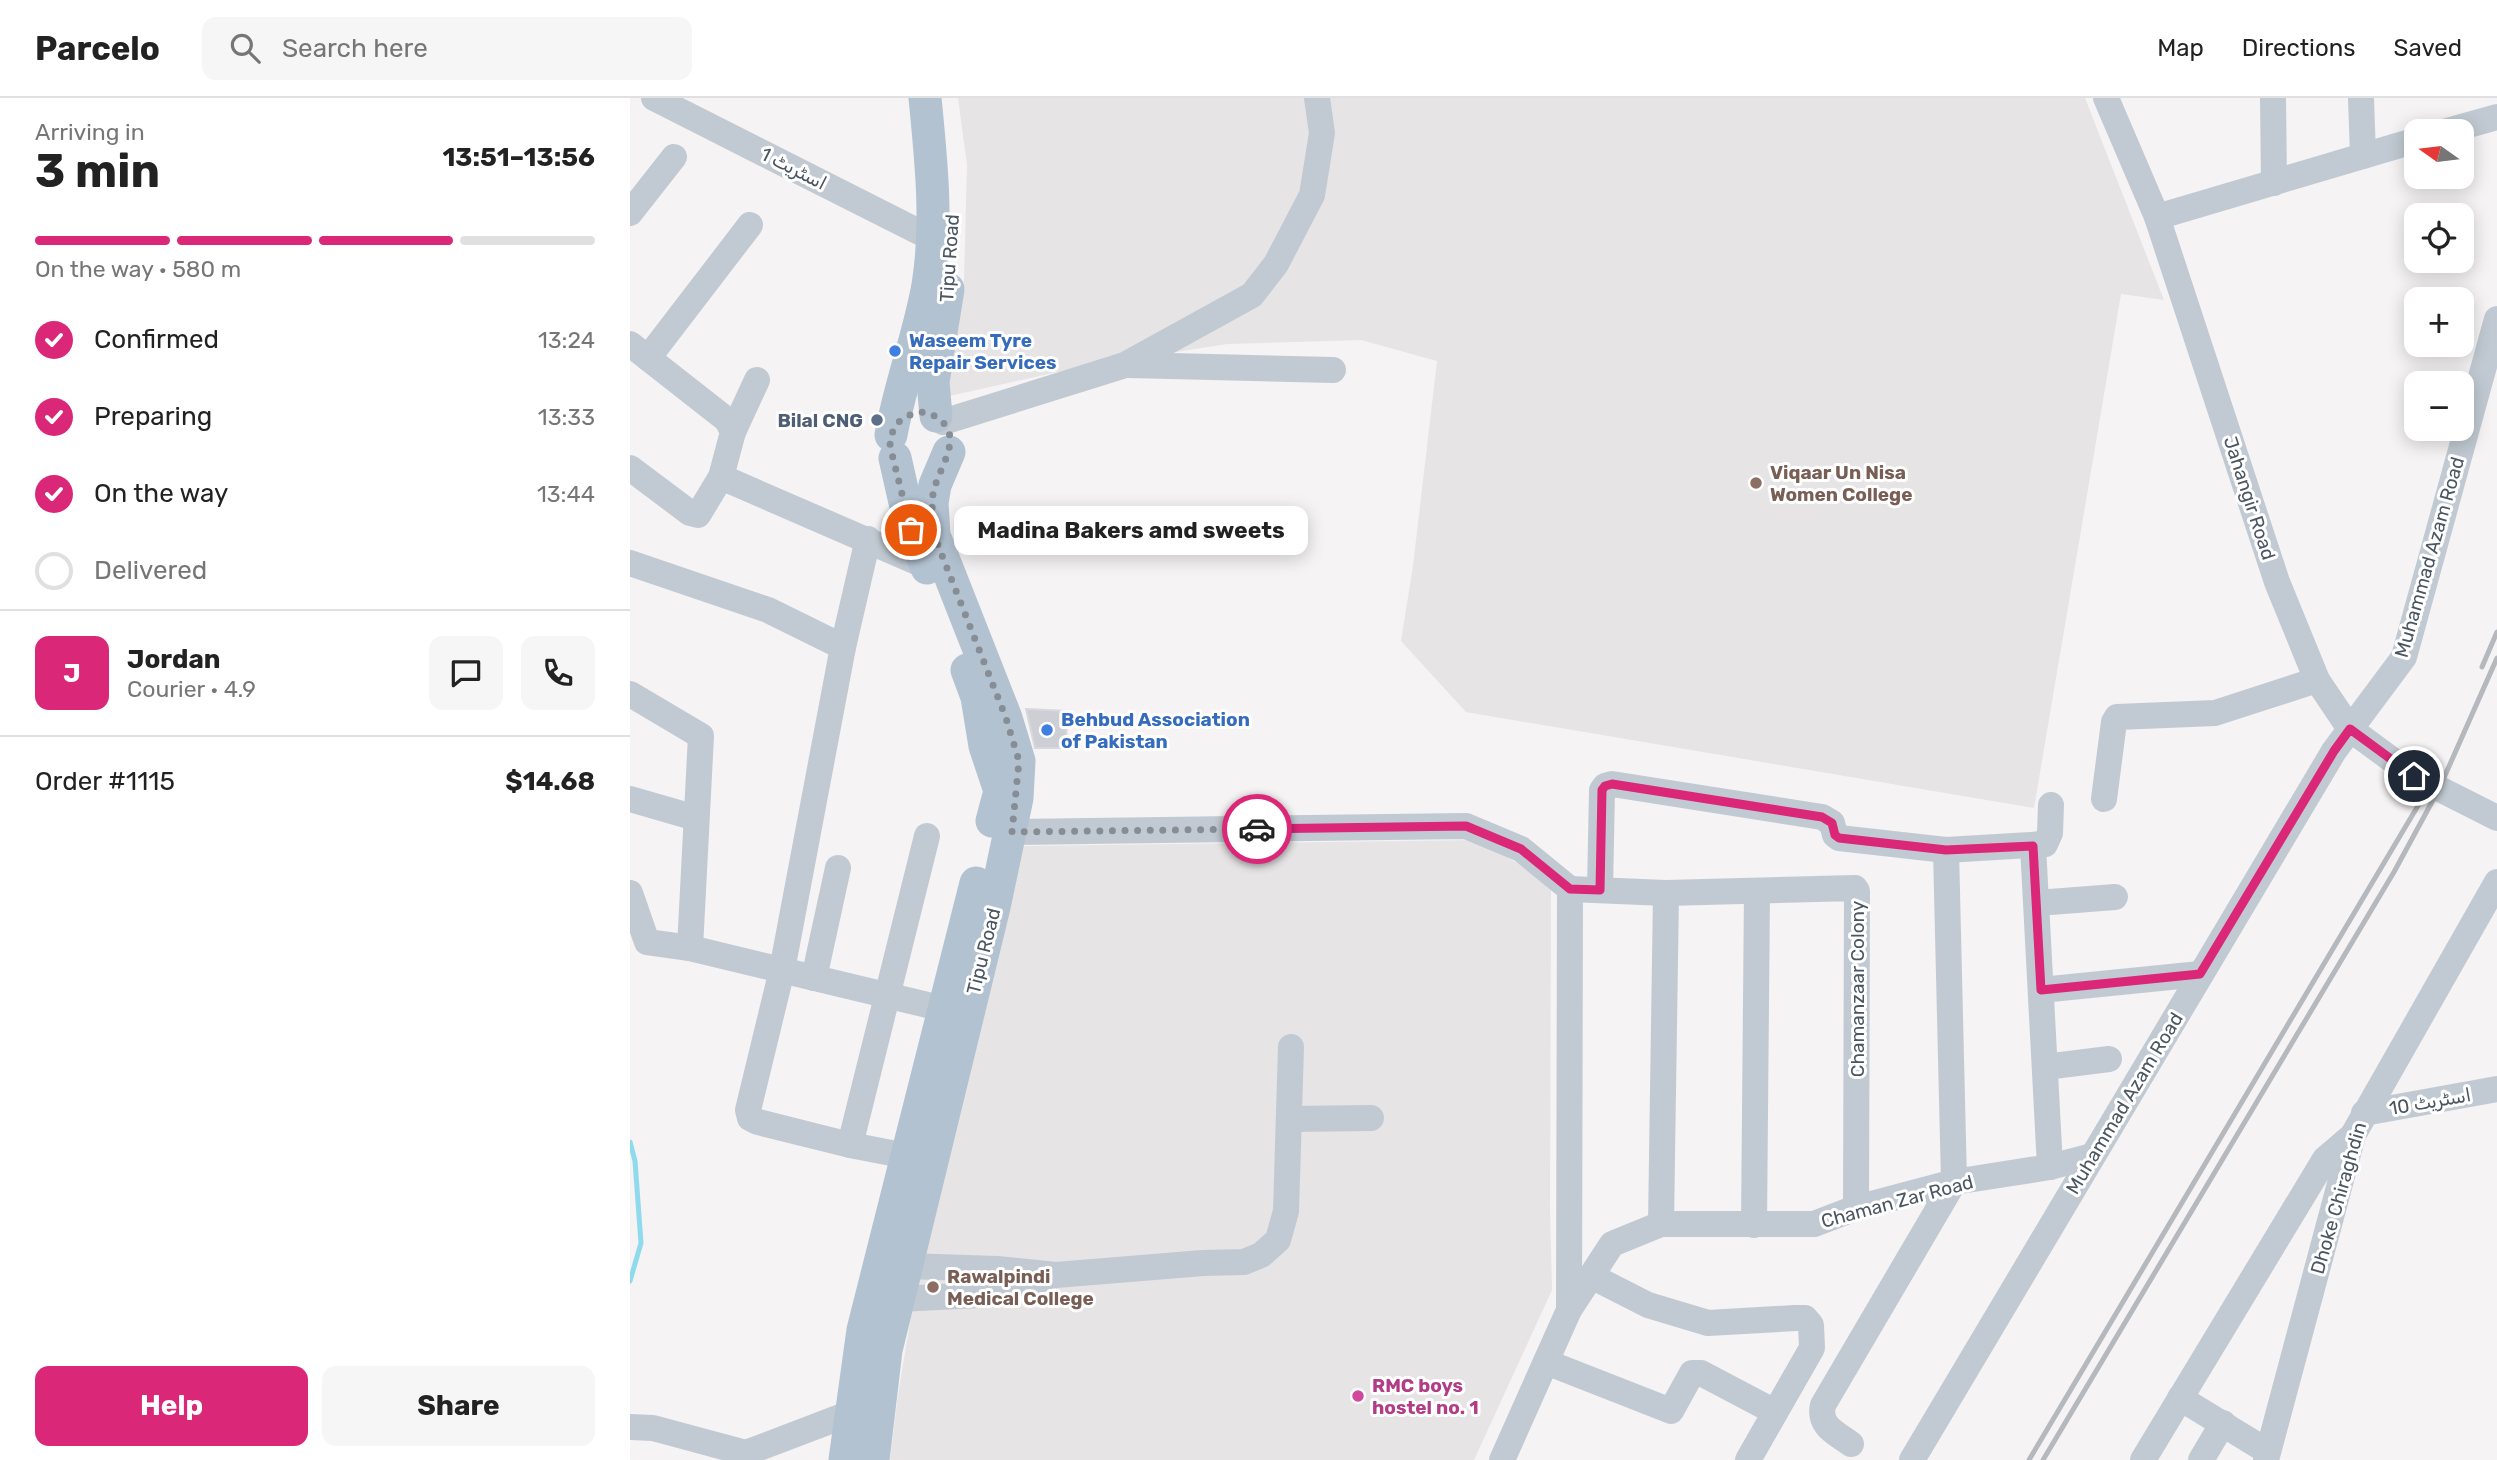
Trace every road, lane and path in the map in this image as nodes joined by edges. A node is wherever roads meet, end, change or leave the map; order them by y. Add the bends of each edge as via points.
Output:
1 (654, 98) edge
2 (925, 98) edge
3 (946, 98) edge
4 (1317, 98) edge
5 (2106, 98) edge
6 (2273, 98) edge
7 (2361, 98) edge
8 (682, 105) edge
9 (2497, 117) edge
10 (2474, 123) edge
11 (2404, 144) edge
12 (2362, 156) junction
13 (674, 157) dead end
14 (2274, 183) junction
15 (630, 213) edge
16 (2157, 217) junction
17 (750, 225) dead end
18 (933, 239) junction
19 (2497, 319) edge
20 (639, 351) edge
21 (1125, 365) junction
22 (1333, 370) dead end
23 (757, 380) dead end
24 (943, 430) junction
25 (733, 432) junction
26 (893, 447) junction
27 (630, 468) edge
28 (721, 477) junction
29 (868, 539) junction
30 (630, 563) edge
31 (926, 566) junction
32 (843, 647) junction
33 (2317, 680) junction
34 (630, 694) edge
35 (2350, 729) junction
36 (630, 799) edge
37 (2104, 799) dead end
38 (2051, 805) dead end
39 (696, 818) junction
40 (2497, 818) edge
41 (1012, 832) junction
42 (927, 836) dead end
43 (2033, 846) junction
44 (1946, 850) junction
45 (838, 868) dead end
46 (2497, 882) edge
47 (1570, 889) junction
48 (1600, 890) junction
49 (1758, 891) junction
50 (630, 892) edge
51 (1666, 893) junction
52 (2115, 897) dead end
53 (2037, 903) junction
54 (638, 941) edge
55 (690, 948) junction
56 (782, 970) junction
57 (2200, 974) junction
58 (814, 978) junction
59 (2041, 990) junction
60 (887, 995) junction
61 (944, 1009) junction
62 (1290, 1046) dead end
63 (2109, 1059) dead end
64 (2045, 1067) junction
65 (2497, 1089) edge
66 (1371, 1118) dead end
67 (1290, 1119) junction
68 (2358, 1124) junction
69 (850, 1145) junction
70 (907, 1156) junction
71 (2092, 1156) junction
72 (2050, 1167) junction
73 (1954, 1182) junction
74 (1856, 1208) junction
75 (1661, 1224) junction
76 (1754, 1225) junction
77 (907, 1266) junction
78 (1056, 1275) junction
79 (1591, 1276) junction
80 (899, 1298) junction
81 (1569, 1310) junction
82 (1546, 1362) junction
83 (2180, 1398) junction
84 (1776, 1412) junction
85 (851, 1413) junction
86 (2223, 1423) junction
87 (630, 1427) edge
88 (1851, 1444) dead end
89 (2267, 1455) edge
90 (743, 1456) edge
91 (845, 1460) edge
92 (873, 1460) edge
93 (1502, 1460) edge
94 (1748, 1460) edge
95 (1912, 1460) edge
96 (2143, 1460) edge
97 (2201, 1460) edge

1 - 8 street, اسٹریٹ 1
2 - 18 main road
3 - 24 main road, Tipu Road via 954,226 933,382
4 - 21 street via 1322,133 1312,195 1276,264 1252,295
5 - 16 street, Jahangir Road
6 - 14 street
7 - 12 street
8 - 18 street, اسٹریٹ 1
9 - 10 street
11 - 12 street
12 - 14 street
13 - 15 street
14 - 16 street
16 - 33 street, Jahangir Road via 2277,582
17 - 20 street
18 - 26 main road
19 - 35 street, Muhammad Azam Road via 2404,657
20 - 25 street via 727,420
21 - 22 street
21 - 24 street
23 - 25 street
24 - 26 main road via 926,412 914,413 895,425
24 - 26 main road via 942,463 930,471 904,468
24 - 41 main road, Tipu Road via 932,503 934,535 1019,761
25 - 28 street
26 - 31 main road via 911,530
27 - 28 street via 698,515
28 - 29 street
29 - 31 street
29 - 32 street
30 - 32 street via 768,610
31 - 61 main road via 976,697 1000,791
32 - 56 street
33 - 35 street, Jahangir Road
33 - 37 street via 2215,713 2118,717
34 - 39 street via 701,736
35 - 40 street, Jahangir Road via 2414,776
35 - 57 street, Muhammad Azam Road
36 - 39 street
38 - 43 street via 2049,841
39 - 55 street
41 - 47 street via 1466,826 1521,849
41 - 77 main road, Tipu Road
42 - 60 street
43 - 44 street
43 - 53 street
44 - 48 street via 1839,838 1832,823 1822,817 1612,784 1602,790
44 - 73 street
45 - 58 street
46 - 68 street, Dhoke Chiraghdin
47 - 48 street, Chamanzaar Colony
47 - 81 street
48 - 51 street, Chamanzaar Colony
49 - 51 street, Chamanzaar Colony
49 - 74 street, Chamanzaar Colony via 1851,887 1857,891
49 - 76 street
50 - 54 street
51 - 75 street
52 - 53 street
53 - 59 street
54 - 55 street
55 - 56 street
56 - 58 street
56 - 69 street via 748,1110 750,1118
57 - 59 street
57 - 71 street, Muhammad Azam Road
58 - 60 street
59 - 64 street
60 - 61 street
60 - 69 street
61 - 70 main road
62 - 67 street
63 - 64 street
64 - 72 street
65 - 68 street, اسٹریٹ 10
66 - 67 street
67 - 78 street via 1283,1229 1261,1255 1244,1262
68 - 83 street via 2325,1159
68 - 89 street, Dhoke Chiraghdin
69 - 70 street
70 - 85 main road via 863,1330
71 - 72 street, Chaman Zar Road
71 - 95 street, Muhammad Azam Road
72 - 73 street, Chaman Zar Road
73 - 74 street, Chaman Zar Road
73 - 88 street via 1823,1405 1824,1424
74 - 76 street, Chaman Zar Road via 1814,1224
75 - 76 street, Chaman Zar Road
75 - 79 street, Chaman Zar Road via 1612,1244
77 - 78 street
77 - 80 main road, Tipu Road
78 - 80 street via 997,1294
79 - 81 street, Chaman Zar Road
79 - 84 street via 1648,1305 1708,1323 1804,1318 1811,1325 1812,1348
80 - 92 main road, Tipu Road via 886,1350
81 - 82 street, Chaman Zar Road
82 - 84 street via 1671,1411 1692,1373 1701,1373
82 - 93 street, Chaman Zar Road
83 - 86 street
83 - 96 street
84 - 94 street
85 - 90 street
85 - 91 main road
86 - 89 street
86 - 97 street
87 - 90 street via 653,1428

